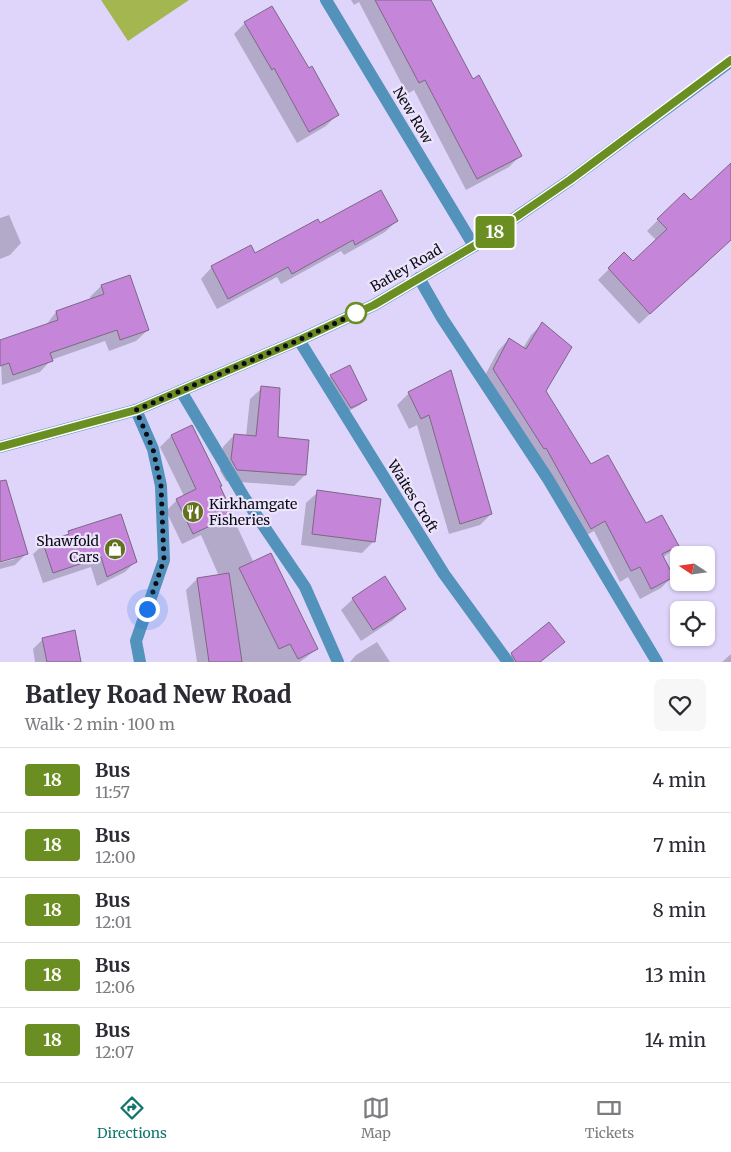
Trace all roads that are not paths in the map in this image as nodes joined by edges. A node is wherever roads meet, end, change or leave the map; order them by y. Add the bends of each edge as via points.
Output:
1 (326, 0) edge
2 (731, 60) edge
3 (474, 246) junction
4 (419, 278) junction
5 (299, 340) junction
6 (181, 391) junction
7 (136, 410) junction
8 (0, 447) edge
9 (140, 662) edge
10 (338, 662) edge
11 (508, 662) edge
12 (657, 662) edge

1 - 3 street, New Row
2 - 3 street, Batley Road via 570,180
3 - 4 street, Batley Road
4 - 5 street, Batley Road via 374,305
4 - 12 street via 548,479
5 - 6 street, Batley Road
5 - 11 street, Waites Croft via 444,574
6 - 7 street, Batley Road
6 - 10 street via 244,497 305,587
7 - 8 street, Batley Road
7 - 9 street via 153,449 161,486 164,560 136,641

